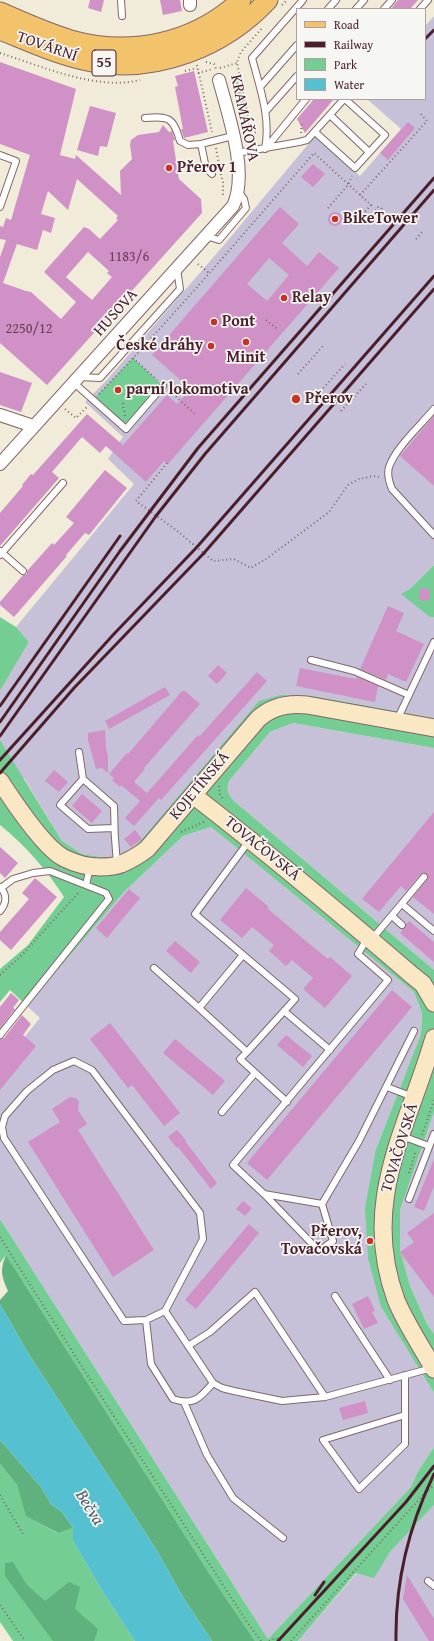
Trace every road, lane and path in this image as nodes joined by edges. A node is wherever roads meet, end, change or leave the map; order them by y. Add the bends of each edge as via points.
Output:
1 (121, 0) edge
2 (241, 0) edge
3 (268, 0) edge
4 (303, 0) edge
5 (336, 0) edge
6 (364, 0) edge
7 (392, 0) edge
8 (428, 0) edge
9 (329, 8) edge
10 (357, 8) edge
11 (385, 8) edge
12 (421, 8) edge
13 (0, 12) edge
14 (122, 16) dead end
15 (0, 30) edge
16 (296, 45) edge
17 (202, 62) dead end
18 (237, 63) dead end
19 (197, 65) dead end
20 (217, 72) junction
21 (198, 73) junction
22 (296, 77) edge
23 (260, 87) junction
24 (305, 100) edge
25 (343, 100) edge
26 (345, 100) edge
27 (266, 111) junction
28 (420, 113) dead end
29 (330, 115) junction
30 (145, 118) dead end
31 (315, 132) junction
32 (238, 133) junction
33 (262, 134) dead end
34 (214, 141) junction
35 (201, 144) junction
36 (265, 149) junction
37 (369, 152) junction
38 (237, 153) junction
39 (0, 155) edge
40 (212, 174) dead end
41 (239, 175) joint
42 (348, 184) junction
43 (360, 195) junction
44 (223, 202) dead end
45 (379, 206) dead end
46 (0, 207) edge
47 (328, 208) dead end
48 (382, 208) dead end
49 (377, 214) junction
50 (423, 231) dead end
51 (416, 239) dead end
52 (198, 264) dead end
53 (177, 269) junction
54 (209, 273) junction
55 (266, 320) dead end
56 (277, 329) dead end
57 (323, 346) dead end
58 (133, 358) dead end
59 (345, 364) dead end
60 (298, 374) dead end
61 (76, 380) junction
62 (366, 384) dead end
63 (163, 386) dead end
64 (318, 394) dead end
65 (434, 410) edge
66 (341, 411) dead end
67 (0, 415) edge
68 (33, 426) junction
69 (167, 463) dead end
70 (0, 464) edge
71 (388, 479) junction
72 (63, 483) dead end
73 (434, 535) edge
74 (1, 553) edge
75 (23, 571) dead end
76 (434, 642) edge
77 (311, 660) dead end
78 (409, 695) junction
79 (396, 721) junction
80 (434, 728) edge
81 (79, 752) dead end
82 (83, 778) junction
83 (0, 781) edge
84 (220, 783) dead end
85 (192, 795) junction
86 (225, 801) dead end
87 (114, 828) junction
88 (250, 839) junction
89 (117, 865) junction
90 (90, 866) junction
91 (424, 877) dead end
92 (86, 885) junction
93 (1, 887) edge
94 (402, 904) junction
95 (0, 911) edge
96 (392, 916) junction
97 (402, 925) dead end
98 (434, 931) edge
99 (370, 939) junction
100 (243, 955) junction
101 (154, 968) dead end
102 (0, 975) edge
103 (434, 1003) edge
104 (199, 1008) junction
105 (284, 1011) junction
106 (414, 1031) dead end
107 (0, 1035) edge
108 (434, 1038) edge
109 (330, 1050) junction
110 (247, 1052) junction
111 (255, 1073) junction
112 (387, 1087) junction
113 (414, 1098) junction
114 (434, 1100) edge
115 (287, 1102) junction
116 (222, 1112) dead end
117 (434, 1134) edge
118 (400, 1135) junction
119 (419, 1142) junction
120 (429, 1146) junction
121 (407, 1176) dead end
122 (264, 1194) junction
123 (409, 1199) dead end
124 (322, 1204) junction
125 (0, 1237) edge
126 (335, 1296) dead end
127 (165, 1311) junction
128 (146, 1320) junction
129 (188, 1346) junction
130 (434, 1368) edge
131 (405, 1375) junction
132 (390, 1380) junction
133 (213, 1383) junction
134 (325, 1397) junction
135 (184, 1402) junction
136 (405, 1415) junction
137 (434, 1485) edge
138 (0, 1494) edge
139 (24, 1536) dead end
140 (283, 1538) dead end
141 (428, 1581) dead end
142 (434, 1586) edge
143 (0, 1605) edge
144 (25, 1641) edge
145 (261, 1641) edge
146 (269, 1641) edge
147 (280, 1641) edge
148 (291, 1641) edge

1 - 14 lane
2 - 13 main road, TOVÁRNÍ / 55 via 214,22 190,34 138,47 104,47 71,40
3 - 15 main road, TOVÁRNÍ / 55 via 247,20 204,46 175,57 140,64 109,64 78,59
4 - 23 lane via 252,58
5 - 9 lane
6 - 10 lane
7 - 11 lane
8 - 12 lane
16 - 23 lane
17 - 20 path, KRAMÁŘOVA via 215,64
18 - 20 path
19 - 21 path
20 - 21 path
20 - 32 street, KRAMÁŘOVA
21 - 34 path
22 - 27 lane
23 - 27 lane
24 - 36 lane
25 - 29 lane
26 - 37 lane via 385,135
27 - 36 lane via 268,135
28 - 43 path via 427,121
29 - 31 lane
29 - 37 lane
30 - 35 lane via 167,118 176,126 180,141 188,146
31 - 36 lane via 307,140
31 - 37 lane via 356,168
32 - 33 path
32 - 34 lane
32 - 38 street, KRAMÁŘOVA
34 - 35 lane
34 - 44 path via 223,182
35 - 40 lane via 206,168
36 - 38 lane
38 - 41 street, KRAMÁŘOVA
39 - 46 lane via 16,160
41 - 53 street, HUSOVA via 238,191 233,206
42 - 43 path
42 - 47 path
42 - 54 path via 314,153
43 - 49 path via 371,205 364,214 372,220
45 - 49 path via 375,211
48 - 49 path
50 - 51 path
52 - 54 path
53 - 61 street, HUSOVA
53 - 61 lane via 180,289 100,378
54 - 58 path
55 - 56 path
57 - 60 path
59 - 64 path
61 - 63 lane via 126,429
61 - 68 street, HUSOVA
62 - 66 path
65 - 71 lane via 396,452 389,468
67 - 68 street
68 - 70 street, HUSOVA
69 - 71 path via 136,501 213,561 234,559 251,568 328,512 348,485 359,479 374,476
71 - 73 lane via 392,489
72 - 74 lane
74 - 75 lane
76 - 78 lane
77 - 78 lane via 354,671
78 - 79 lane
79 - 80 main road, KOJETÍNSKÁ
79 - 85 main road, KOJETÍNSKÁ via 307,705 292,704 275,708 258,719
81 - 82 lane
82 - 87 lane via 114,806
82 - 87 lane via 60,805 88,829
83 - 90 main road, KOJETÍNSKÁ via 24,815 56,852 75,863
84 - 86 path via 220,795
85 - 88 main road, TOVAČOVSKÁ
85 - 89 main road, KOJETÍNSKÁ via 147,849
87 - 89 lane
88 - 99 main road, TOVAČOVSKÁ
88 - 100 lane via 195,914
89 - 90 main road, KOJETÍNSKÁ
90 - 92 lane
91 - 94 lane
92 - 93 lane via 50,871 12,879
92 - 102 path via 22,955
92 - 107 lane via 106,893 109,896 108,902
93 - 95 lane via 6,898
94 - 96 lane
94 - 98 lane
96 - 97 lane
96 - 99 lane
99 - 103 main road, TOVAČOVSKÁ via 423,984
99 - 109 lane via 358,954 388,980
100 - 104 lane
100 - 105 lane via 295,999
101 - 104 lane
104 - 110 lane
105 - 109 lane
105 - 110 lane
106 - 112 lane
108 - 113 main road, TOVAČOVSKÁ
109 - 115 lane
110 - 111 lane via 240,1060
111 - 115 lane
111 - 116 lane
112 - 113 lane
112 - 124 lane
113 - 118 main road, TOVAČOVSKÁ
114 - 119 path
115 - 122 lane via 233,1165
117 - 120 lane
118 - 119 lane
118 - 130 main road, TOVAČOVSKÁ via 384,1198 382,1220 385,1260 397,1301
119 - 120 lane
119 - 121 path
120 - 123 lane
122 - 124 lane
122 - 124 lane via 319,1251 333,1241
125 - 145 path via 242,1616
126 - 132 lane
127 - 128 lane
127 - 128 lane via 203,1239 200,1213 92,1070 74,1061 53,1070 27,1091 5,1116 2,1127 4,1138 124,1320
127 - 129 lane
128 - 135 lane via 152,1364 173,1399
129 - 133 lane
129 - 134 lane via 210,1332 255,1292
130 - 131 lane
131 - 132 lane
131 - 136 lane
132 - 134 lane
133 - 134 lane via 222,1388 282,1401
133 - 135 lane via 199,1399
135 - 140 lane via 207,1455 234,1498
136 - 136 lane via 323,1440 359,1489 405,1444
137 - 148 path
138 - 139 path
141 - 142 lane
143 - 144 path
146 - 147 path via 276,1638

